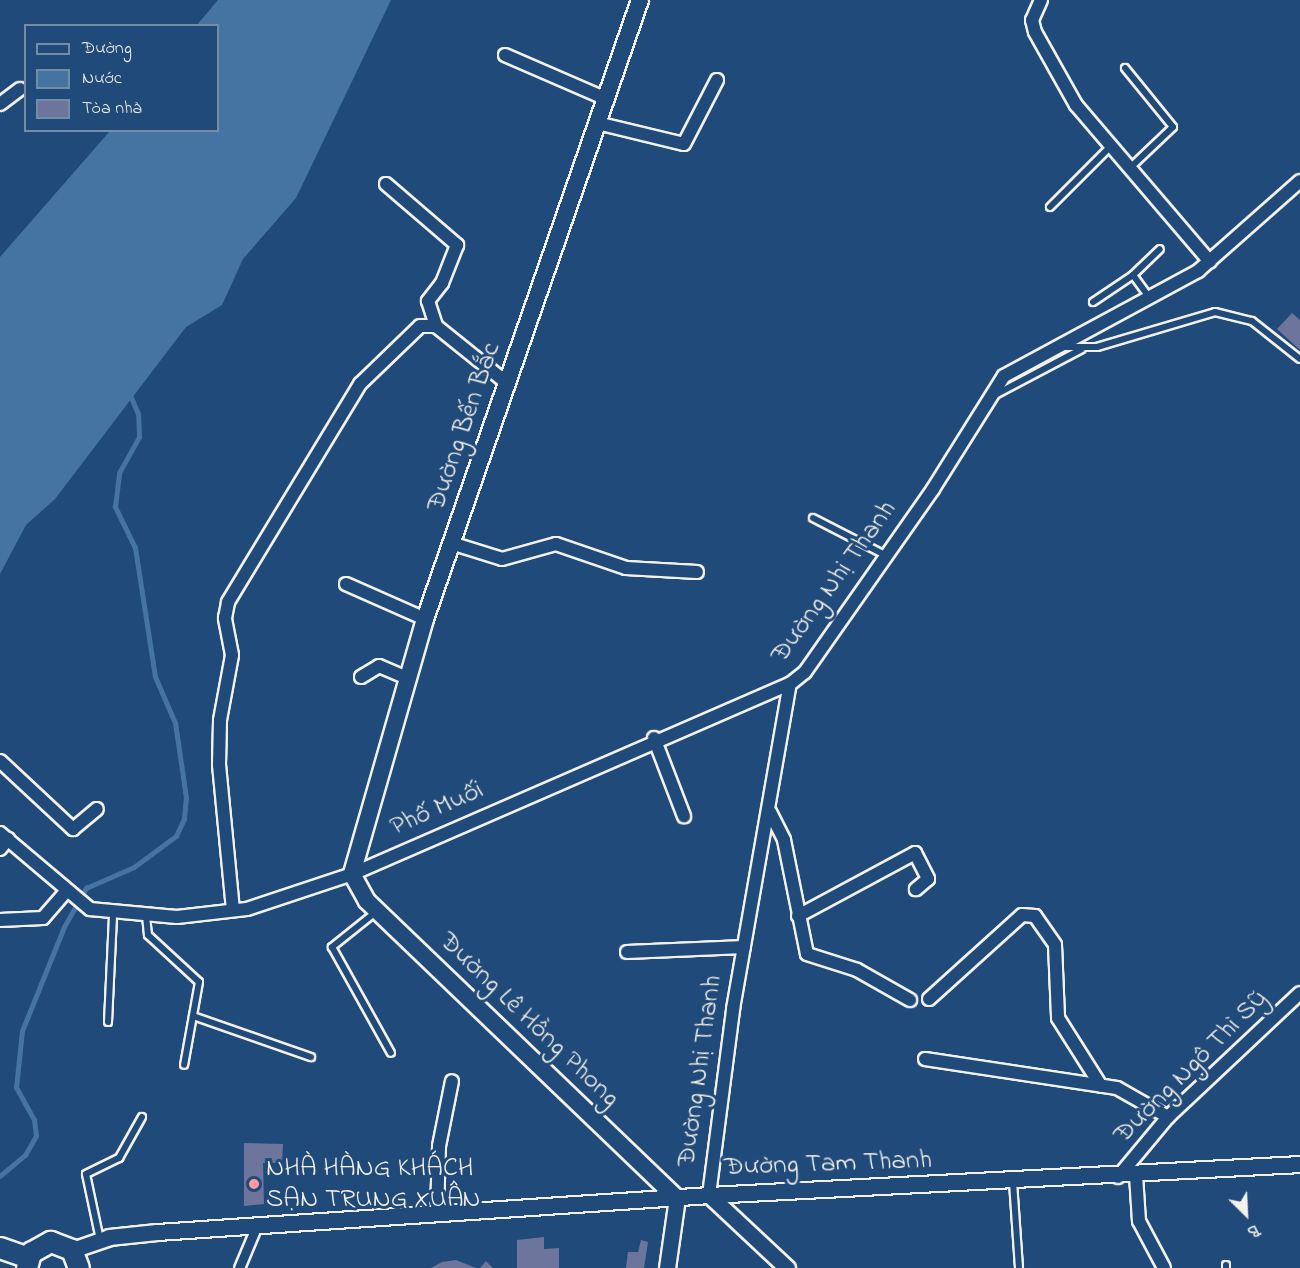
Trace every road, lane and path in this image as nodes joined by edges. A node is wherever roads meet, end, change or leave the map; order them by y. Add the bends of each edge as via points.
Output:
1 (640, 0) edge
2 (1041, 0) edge
3 (505, 55) dead end
4 (1125, 68) dead end
5 (717, 81) dead end
6 (20, 89) dead end
7 (606, 99) junction
8 (0, 104) edge
9 (597, 123) junction
10 (1111, 146) junction
11 (1130, 168) junction
12 (1300, 181) edge
13 (386, 184) dead end
14 (1050, 207) dead end
15 (1161, 249) dead end
16 (1210, 262) junction
17 (1133, 275) junction
18 (1149, 297) junction
19 (1093, 302) dead end
20 (436, 326) junction
21 (1054, 345) junction
22 (1082, 349) junction
23 (1300, 359) edge
24 (507, 382) junction
25 (989, 398) junction
26 (813, 518) dead end
27 (451, 543) junction
28 (885, 555) junction
29 (697, 572) dead end
30 (346, 584) dead end
31 (425, 619) junction
32 (361, 677) dead end
33 (407, 678) junction
34 (790, 684) junction
35 (654, 738) junction
36 (0, 761) edge
37 (97, 809) dead end
38 (770, 812) junction
39 (684, 816) dead end
40 (3, 840) edge
41 (352, 874) junction
42 (916, 889) dead end
43 (67, 894) junction
44 (233, 910) junction
45 (378, 910) junction
46 (113, 915) junction
47 (146, 916) junction
48 (798, 916) junction
49 (0, 920) edge
50 (744, 947) junction
51 (627, 952) dead end
52 (1300, 993) edge
53 (929, 999) dead end
54 (910, 1000) dead end
55 (193, 1016) junction
56 (108, 1022) dead end
57 (391, 1053) dead end
58 (311, 1057) dead end
59 (925, 1059) dead end
60 (184, 1065) dead end
61 (452, 1081) dead end
62 (1101, 1086) junction
63 (142, 1117) dead end
64 (1168, 1117) junction
65 (1300, 1164) edge
66 (1136, 1175) junction
67 (1118, 1177) junction
68 (1013, 1182) junction
69 (709, 1195) junction
70 (677, 1198) junction
71 (437, 1214) junction
72 (257, 1226) junction
73 (100, 1240) junction
74 (0, 1248) edge
75 (76, 1259) edge
76 (28, 1263) edge
77 (239, 1268) edge
78 (667, 1268) edge
79 (788, 1268) edge
80 (1019, 1268) edge
81 (1164, 1268) edge

1 - 7 main road, Đường Bến Bắc
2 - 10 street via 1032,20 1051,66
3 - 7 street
4 - 11 lane via 1173,127
5 - 9 street via 684,144
6 - 8 street
7 - 9 main road, Đường Bến Bắc
9 - 24 main road, Đường Bến Bắc
10 - 11 street
10 - 14 lane
11 - 16 street
12 - 16 street, Đường Nhị Thanh
13 - 20 street via 457,245 442,284 428,301
15 - 17 lane
16 - 18 street, Đường Nhị Thanh
17 - 18 lane
17 - 19 lane
18 - 21 street, Đường Nhị Thanh
20 - 24 street
20 - 44 street via 420,326 360,384 225,612 232,655 220,720 219,765
21 - 22 lane
21 - 25 street, Đường Nhị Thanh via 1017,365
22 - 23 lane via 1215,312 1252,321
22 - 25 lane
24 - 27 main road, Đường Bến Bắc
25 - 28 street, Đường Nhị Thanh
26 - 28 lane
27 - 29 street via 502,559 556,544 626,568
27 - 31 main road, Đường Bến Bắc
28 - 34 street, Đường Nhị Thanh via 805,672
30 - 31 street
31 - 33 main road, Đường Bến Bắc
32 - 33 street via 379,666
33 - 41 main road, Đường Bến Bắc
34 - 35 street, Phố Muối
34 - 38 street, Đường Nhị Thanh
35 - 39 street
35 - 41 street, Phố Muối
36 - 37 street via 73,829
38 - 48 street via 784,840
38 - 50 street, Đường Nhị Thanh
40 - 43 street
41 - 44 street, Phố Muối
41 - 45 main road, Đường Lê Hồng Phong
42 - 48 street via 928,879 915,853
43 - 46 street, Phố Muối via 90,909
43 - 49 street via 43,918
44 - 47 street, Phố Muối
45 - 57 lane via 332,947
45 - 70 main road, Đường Lê Hồng Phong
46 - 47 street, Phố Muối
46 - 56 lane
47 - 55 lane via 148,935 199,982
48 - 54 street via 804,948 813,958 849,967
50 - 51 street
50 - 69 street, Đường Nhị Thanh
52 - 64 street, Đường Ngô Thì Sỹ
53 - 62 street via 1022,915 1035,915 1055,945 1058,1018
55 - 58 lane
55 - 60 lane
59 - 62 street
61 - 71 street via 439,1146
62 - 64 street via 1128,1092
63 - 73 lane via 119,1158 86,1174
64 - 67 street, Đường Ngô Thì Sỹ
65 - 66 street, Đường Tam Thanh
66 - 67 street, Đường Tam Thanh
66 - 81 street via 1139,1221
67 - 68 street, Đường Tam Thanh
68 - 69 street, Đường Tam Thanh
68 - 80 lane
69 - 70 street, Đường Tam Thanh
69 - 79 street
70 - 71 street, Đường Tam Thanh
70 - 78 street, Đường Nhị Thanh
71 - 72 street, Đường Tam Thanh
72 - 73 street, Đường Tam Thanh
72 - 77 street
73 - 75 street, Đường Tam Thanh
74 - 76 main road
75 - 76 main road via 51,1242

